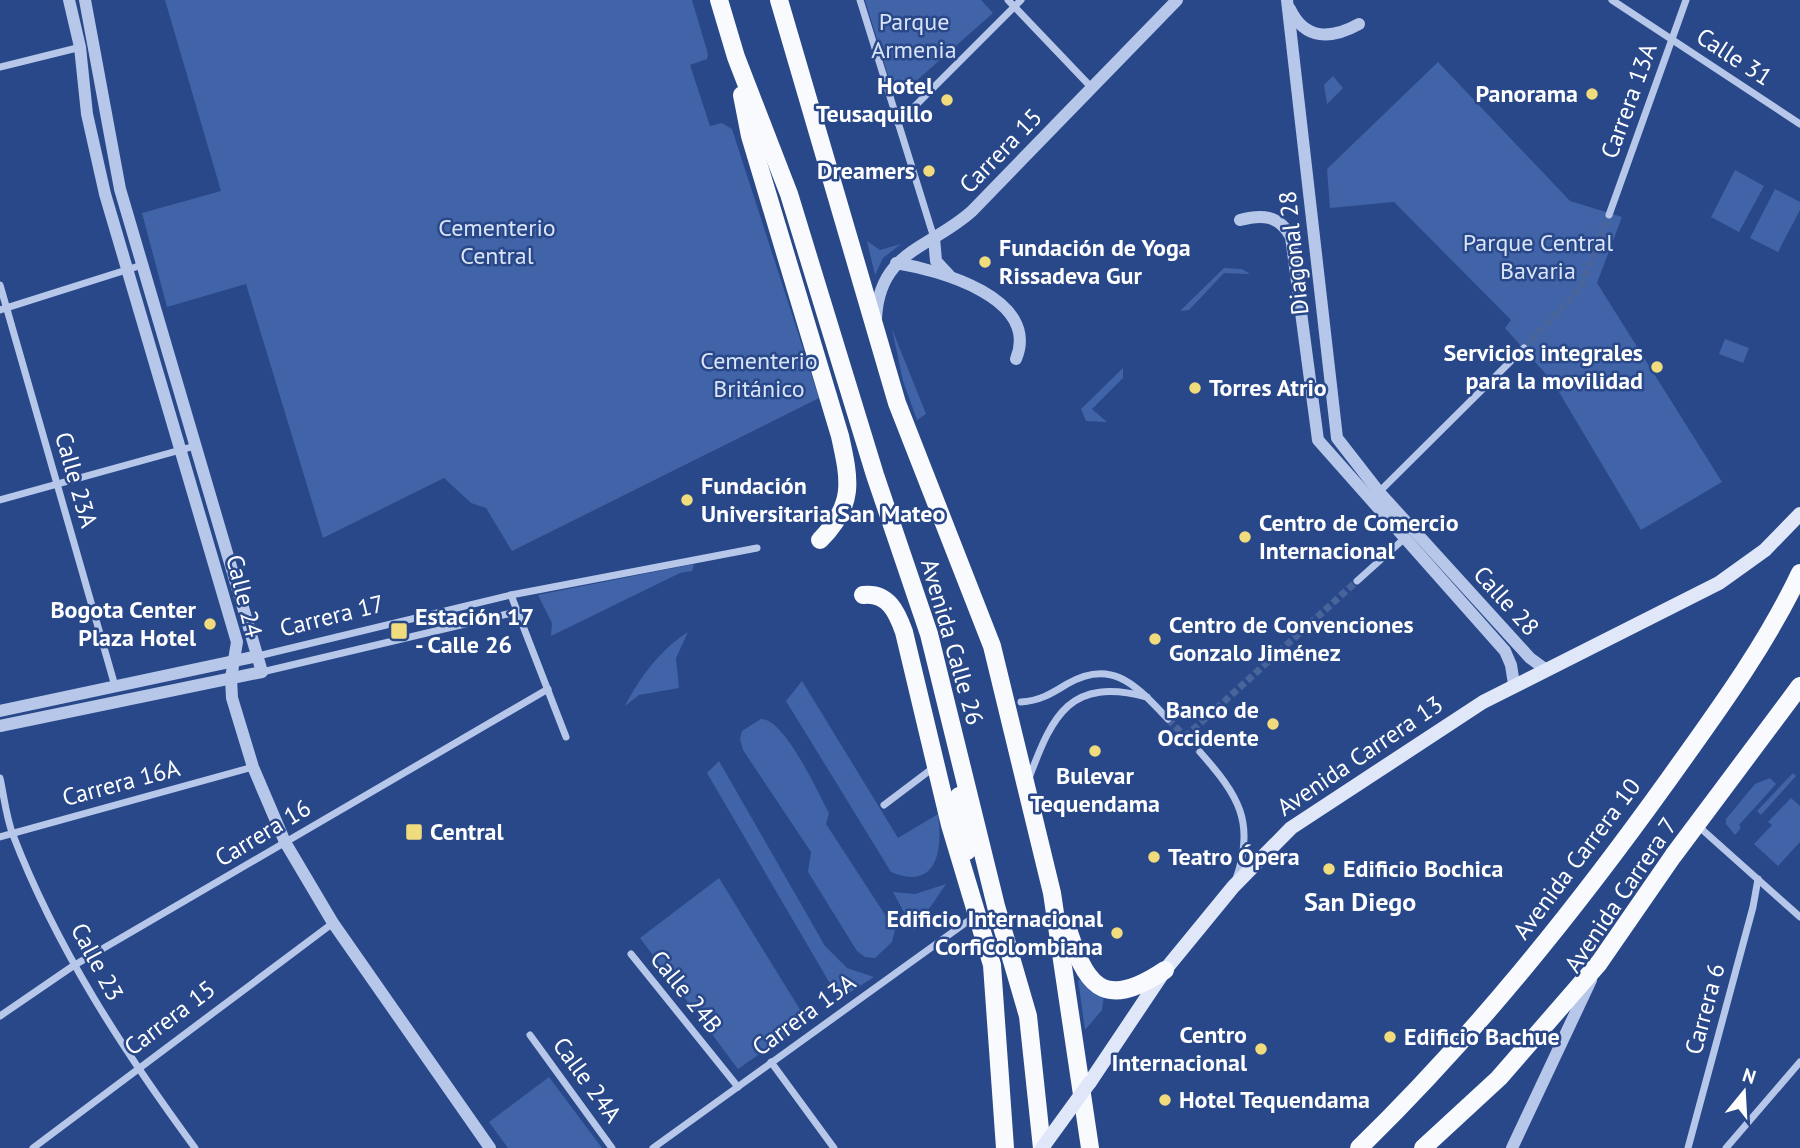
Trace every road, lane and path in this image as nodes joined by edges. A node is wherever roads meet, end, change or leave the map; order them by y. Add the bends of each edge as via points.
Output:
1 (69, 0) edge
2 (85, 0) edge
3 (719, 0) edge
4 (779, 0) edge
5 (860, 0) edge
6 (1008, 0) edge
7 (1021, 0) edge
8 (1177, 0) edge
9 (1612, 0) edge
10 (1686, 0) edge
11 (1288, 3) edge
12 (1014, 7) junction
13 (1359, 24) dead end
14 (1671, 39) junction
15 (95, 43) junction
16 (80, 47) junction
17 (736, 57) junction
18 (0, 67) edge
19 (1091, 88) junction
20 (898, 123) junction
21 (1800, 124) edge
22 (1609, 215) tunnel mouth
23 (1240, 220) dead end
24 (934, 237) junction
25 (896, 263) junction
26 (142, 265) junction
27 (127, 269) junction
28 (952, 278) junction
29 (0, 285) edge
30 (3, 309) edge
31 (877, 334) junction
32 (1524, 348) tunnel mouth
33 (1016, 359) dead end
34 (1334, 427) joint
35 (1316, 435) joint
36 (195, 446) junction
37 (181, 450) junction
38 (57, 485) junction
39 (1375, 496) junction
40 (0, 500) edge
41 (1800, 514) edge
42 (1408, 534) junction
43 (820, 540) dead end
44 (757, 548) dead end
45 (1800, 573) edge
46 (1357, 581) tunnel mouth
47 (511, 595) junction
48 (863, 595) dead end
49 (516, 612) junction
50 (258, 656) junction
51 (236, 660) junction
52 (1545, 669) junction
53 (262, 672) junction
54 (231, 678) junction
55 (1514, 684) junction
56 (115, 686) junction
57 (1800, 686) edge
58 (548, 689) junction
59 (1147, 697) junction
60 (1021, 702) dead end
61 (0, 711) edge
62 (1168, 719) tunnel mouth
63 (0, 726) edge
64 (566, 737) dead end
65 (1200, 752) tunnel mouth
66 (935, 766) junction
67 (253, 767) junction
68 (0, 778) edge
69 (1027, 784) junction
70 (884, 805) dead end
71 (962, 821) junction
72 (1697, 825) junction
73 (12, 833) junction
74 (0, 836) edge
75 (285, 842) junction
76 (1042, 842) junction
77 (1758, 879) junction
78 (1233, 887) junction
79 (978, 913) junction
80 (1800, 917) edge
81 (332, 923) junction
82 (631, 954) dead end
83 (1599, 963) junction
84 (74, 966) junction
85 (1165, 970) junction
86 (0, 1016) edge
87 (530, 1035) dead end
88 (771, 1062) junction
89 (1800, 1062) edge
90 (137, 1068) junction
91 (1085, 1077) junction
92 (738, 1087) junction
93 (33, 1148) edge
94 (195, 1148) edge
95 (490, 1148) edge
96 (612, 1148) edge
97 (653, 1148) edge
98 (834, 1148) edge
99 (1005, 1148) edge
100 (1042, 1148) edge
101 (1090, 1148) edge
102 (1102, 1148) edge
103 (1359, 1148) edge
104 (1423, 1148) edge
105 (1512, 1148) edge
106 (1688, 1148) edge
107 (1726, 1148) edge

1 - 16 street, Calle 24
2 - 15 street, Calle 24
3 - 17 main road, Avenida Calle 26
4 - 31 main road, Avenida Calle 26
5 - 20 street
6 - 12 street
7 - 12 street
8 - 19 street, Carrera 15
9 - 14 street, Calle 31
10 - 14 street, Carrera 13A
11 - 13 street via 1300,25 1318,36 1334,36
11 - 34 street, Diagonal 28
12 - 19 street
12 - 20 street
14 - 21 street, Calle 31
14 - 22 street, Carrera 13A
15 - 16 street
15 - 26 street, Calle 24 via 111,153
16 - 18 street
16 - 27 street, Calle 24 via 87,114
17 - 43 main road via 750,136 848,473 848,494 840,516
17 - 71 main road, Avenida Calle 26 via 789,194 929,634 947,706
19 - 24 street, Carrera 15 via 972,211
20 - 24 street
23 - 35 street, Diagonal 28 via 1271,217 1290,237
24 - 25 street, Carrera 15
24 - 28 street via 936,261
25 - 28 street
25 - 31 street, Carrera 15 via 878,299
26 - 27 street
26 - 36 street, Calle 24
27 - 30 street
27 - 37 street, Calle 24
28 - 33 street via 992,298 1014,319 1022,341
29 - 30 street, Calle 23A
30 - 38 street, Calle 23A
31 - 69 main road, Avenida Calle 26 via 910,438 985,626
32 - 39 street
34 - 39 street, Calle 28
35 - 39 street, Calle 28
36 - 37 street
36 - 50 street, Calle 24
37 - 38 street
37 - 51 street, Calle 24 via 237,642
38 - 40 street
38 - 56 street, Calle 23A
39 - 42 street, Calle 28
41 - 52 main road, Avenida Carrera 13 via 1765,550 1719,583
42 - 46 street
42 - 52 street, Calle 28
42 - 55 street, Calle 28 via 1505,651
44 - 47 street, Carrera 17
45 - 103 main road, Avenida Carrera 10 via 1750,662 1568,916 1438,1069
47 - 49 street
47 - 50 street, Carrera 17
48 - 66 main road via 885,599 897,613
49 - 53 street, Carrera 17
49 - 58 street
50 - 51 street, Carrera 17
50 - 53 street, Calle 24
51 - 54 street, Calle 24
51 - 56 street, Carrera 17
52 - 55 main road, Avenida Carrera 13
53 - 54 street, Carrera 17
54 - 63 street, Carrera 17
54 - 67 street, Calle 24 via 232,698
55 - 78 main road, Avenida Carrera 13 via 1306,816
56 - 61 street, Carrera 17
57 - 72 main road, Avenida Carrera 7
58 - 64 street
58 - 75 street, Carrera 16
59 - 60 street via 1123,678 1101,672 1085,674 1043,698
59 - 62 street
59 - 69 street via 1109,690 1077,700 1046,733
65 - 78 street via 1239,804 1245,848
66 - 70 street
66 - 71 main road
67 - 73 street, Carrera 16A
67 - 75 street, Calle 24
68 - 73 street, Calle 23
69 - 76 main road, Avenida Calle 26
71 - 79 main road
71 - 100 main road via 996,906 1028,1016
72 - 77 street
72 - 83 main road, Avenida Carrera 7
73 - 74 street, Carrera 16A
73 - 84 street, Calle 23
75 - 81 street, Calle 24
75 - 84 street, Carrera 16
76 - 85 main road via 1085,975 1118,991 1143,985
76 - 91 main road, Avenida Calle 26
77 - 80 street
77 - 106 street, Carrera 6
78 - 85 main road, Avenida Carrera 13
79 - 88 street, Carrera 13A
79 - 99 main road via 995,984
81 - 90 street, Carrera 15
81 - 95 street, Calle 24
82 - 92 street, Calle 24B
83 - 104 main road via 1499,1078
83 - 105 street, Avenida Carrera 7
84 - 86 street, Carrera 16
84 - 90 street, Calle 23
85 - 91 main road, Avenida Carrera 13
87 - 96 street, Calle 24A
88 - 92 street, Carrera 13A
88 - 98 street
89 - 107 street
90 - 93 street, Carrera 15
90 - 94 street, Calle 23
91 - 100 main road, Avenida Carrera 13, bridge
91 - 101 main road, Avenida Calle 26
91 - 102 main road
92 - 97 street, Carrera 13A

